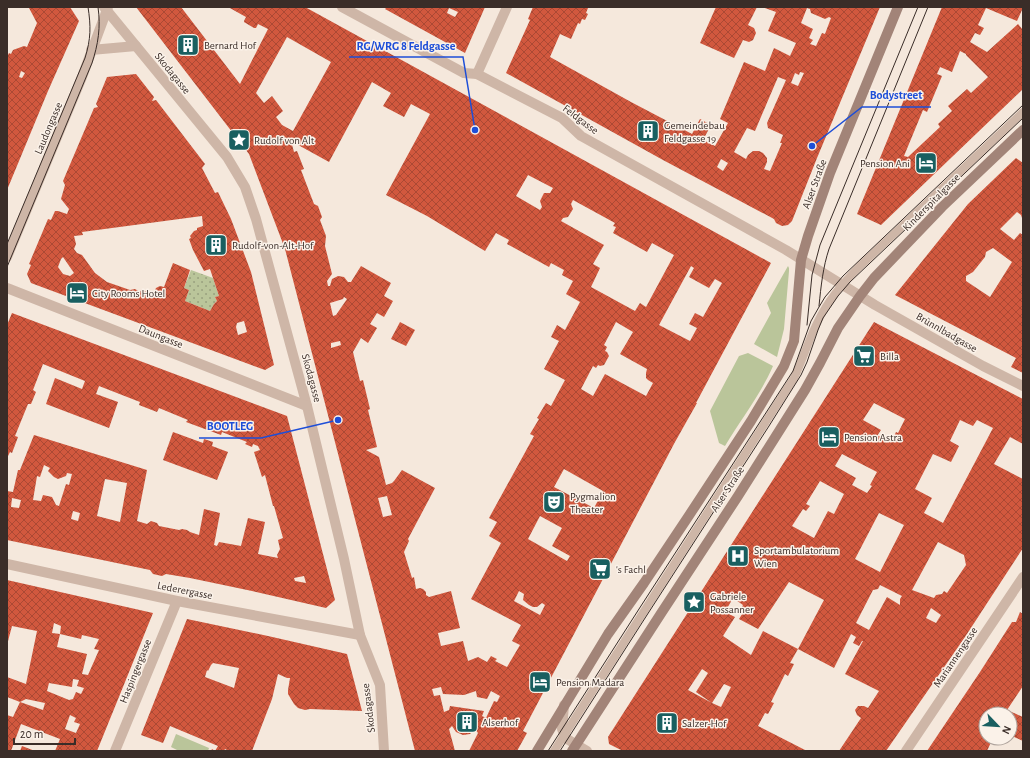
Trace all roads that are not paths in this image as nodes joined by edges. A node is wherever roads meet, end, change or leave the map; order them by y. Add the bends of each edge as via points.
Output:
1 (342, 7) edge
2 (507, 7) edge
3 (898, 7) edge
4 (106, 8) edge
5 (136, 46) junction
6 (91, 50) junction
7 (478, 74) junction
8 (1023, 112) edge
9 (1021, 136) edge
10 (7, 257) edge
11 (801, 260) junction
12 (841, 284) junction
13 (7, 288) edge
14 (860, 296) junction
15 (1023, 386) edge
16 (307, 406) junction
17 (7, 564) edge
18 (1023, 577) edge
19 (177, 601) junction
20 (360, 635) junction
21 (564, 705) junction
22 (564, 734) junction
23 (574, 748) edge
24 (115, 751) edge
25 (384, 751) edge
26 (537, 751) edge
27 (554, 751) edge
28 (587, 751) edge
29 (906, 751) edge

1 - 7 street, Feldgasse via 464,73
2 - 7 street
3 - 11 main road, Alser Straße via 830,173
4 - 5 street, Skodagasse
4 - 6 street, Laudongasse
5 - 6 street
5 - 16 street, Skodagasse via 227,157 245,187
6 - 10 street, Laudongasse
7 - 11 street, Feldgasse via 562,118 581,136
8 - 12 lane
9 - 14 main road, Kinderspitalgasse via 942,206
11 - 12 street
11 - 21 main road, Alser Straße via 794,341 784,366 751,421 608,634
12 - 14 street
12 - 22 lane via 817,323 794,378
13 - 16 street, Daungasse
14 - 15 street, Brünnlbadgasse
14 - 23 main road, Alser Straße via 838,328 810,381 738,496
16 - 20 street, Skodagasse
17 - 19 street, Lederergasse
18 - 29 street, Mariannengasse
19 - 20 street, Lederergasse
19 - 24 street, Haspingergasse
20 - 25 street, Skodagasse via 380,686
21 - 22 street
21 - 26 main road, Alser Straße
22 - 23 street
22 - 27 lane
23 - 28 street

